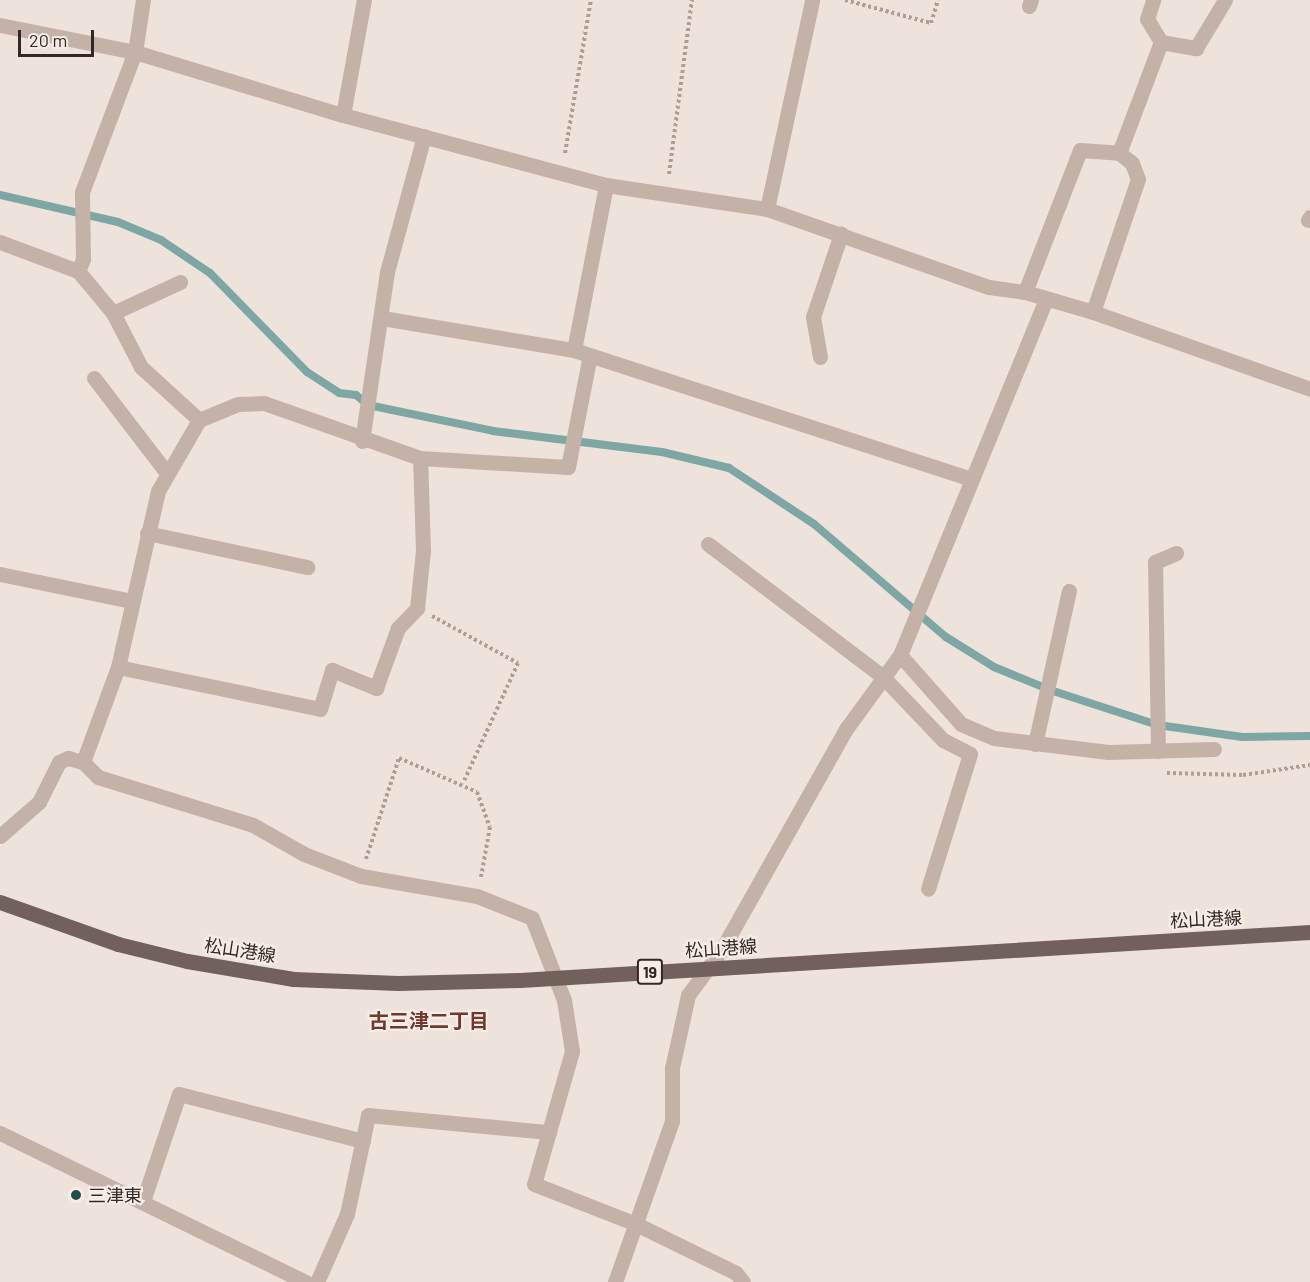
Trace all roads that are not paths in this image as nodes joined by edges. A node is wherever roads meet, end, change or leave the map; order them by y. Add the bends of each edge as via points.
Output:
1 (143, 0) edge
2 (364, 0) edge
3 (812, 0) edge
4 (1153, 0) edge
5 (1225, 0) edge
6 (0, 25) edge
7 (1161, 42) junction
8 (135, 52) junction
9 (344, 115) junction
10 (424, 136) junction
11 (1119, 153) junction
12 (606, 185) junction
13 (767, 209) junction
14 (840, 234) junction
15 (0, 242) edge
16 (78, 272) junction
17 (180, 282) dead end
18 (1025, 292) junction
19 (1046, 299) junction
20 (1093, 312) junction
21 (113, 313) junction
22 (382, 318) junction
23 (574, 350) junction
24 (590, 355) junction
25 (820, 357) dead end
26 (94, 378) dead end
27 (1310, 389) edge
28 (199, 420) junction
29 (362, 441) junction
30 (420, 458) junction
31 (166, 473) junction
32 (969, 478) junction
33 (147, 533) junction
34 (708, 544) dead end
35 (1176, 553) dead end
36 (308, 567) dead end
37 (0, 574) edge
38 (1069, 591) dead end
39 (132, 601) junction
40 (900, 655) junction
41 (117, 667) junction
42 (883, 677) junction
43 (1035, 744) junction
44 (1214, 750) dead end
45 (1158, 751) junction
46 (82, 762) junction
47 (0, 836) edge
48 (928, 889) dead end
49 (0, 902) edge
50 (1310, 932) edge
51 (711, 968) junction
52 (553, 978) junction
53 (549, 1132) junction
54 (0, 1133) edge
55 (363, 1141) junction
56 (143, 1201) junction
57 (636, 1224) junction
58 (298, 1280) edge
59 (317, 1282) edge
60 (615, 1282) edge
61 (743, 1282) edge

1 - 8 street
2 - 9 street
3 - 13 street
4 - 7 street via 1147,19
5 - 7 street via 1196,48
6 - 8 street
7 - 11 street
8 - 9 street
8 - 16 street via 82,192 83,259
9 - 10 street
10 - 12 street
10 - 22 street via 387,272
11 - 18 street via 1080,150
11 - 20 street via 1132,163 1138,179
12 - 13 street
12 - 23 street
13 - 14 street
14 - 18 street via 989,287
14 - 25 street via 813,316
15 - 16 street
16 - 21 street
17 - 21 street
18 - 19 street
19 - 20 street
19 - 32 street
20 - 27 street
21 - 28 street via 141,367
22 - 23 street
22 - 29 street
23 - 24 street
24 - 30 street via 568,467
24 - 32 street
26 - 31 street
28 - 29 street via 238,404 264,403
28 - 31 street
29 - 30 street
30 - 41 street via 423,551 417,608 398,628 376,688 332,670 320,709
31 - 33 street
32 - 40 street
33 - 36 street
33 - 39 street
34 - 42 street
35 - 45 street via 1155,562
37 - 39 street
38 - 43 street
39 - 41 street
40 - 42 street
40 - 43 street via 961,724 994,738
41 - 46 street
42 - 48 street via 943,740 970,754
42 - 51 street via 846,729
43 - 45 street
44 - 45 street
46 - 47 street via 68,758 59,762 39,802
46 - 52 street via 98,777 253,825 304,854 361,876 477,896 532,918
49 - 52 main road, 松山港線 / 19 via 118,944 293,979 398,983
50 - 51 main road, 松山港線 / 19
51 - 52 main road, 松山港線 / 19
51 - 57 street via 688,995 672,1068 672,1121
52 - 53 street via 564,1000 572,1051
53 - 55 street via 368,1115
53 - 57 street via 534,1184
54 - 56 street
55 - 56 street via 180,1094
55 - 59 street via 347,1214
56 - 58 street
57 - 60 street
57 - 61 street via 736,1274

